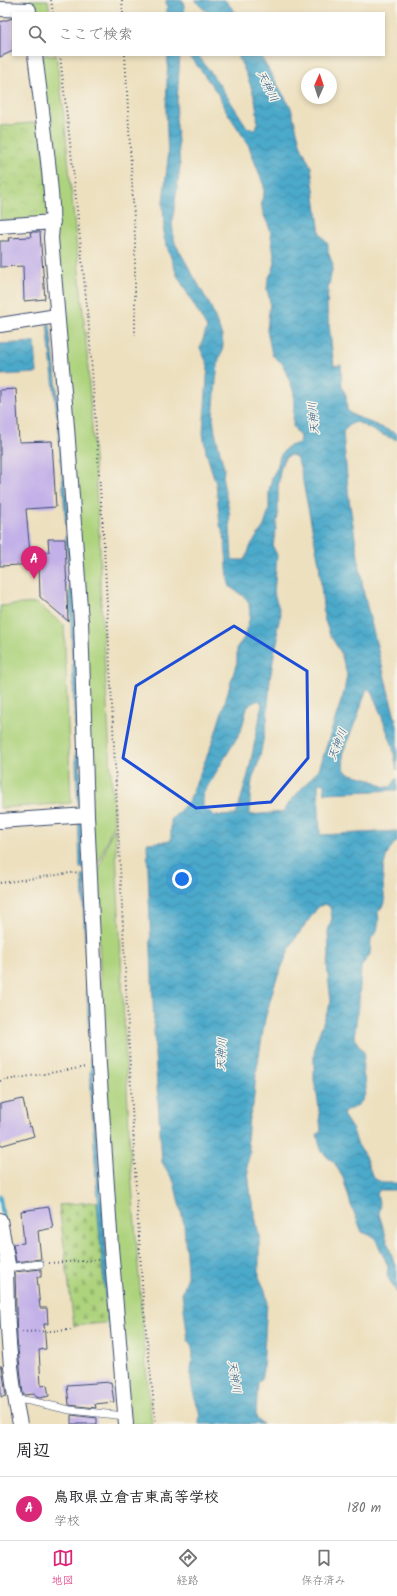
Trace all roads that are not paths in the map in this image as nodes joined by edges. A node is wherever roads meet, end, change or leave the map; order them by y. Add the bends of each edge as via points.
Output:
1 (0, 8) edge
2 (28, 8) edge
3 (35, 56) edge
4 (53, 222) junction
5 (0, 226) edge
6 (57, 316) junction
7 (0, 325) edge
8 (87, 815) junction
9 (0, 821) edge
10 (0, 1220) edge
11 (40, 1264) road end
12 (5, 1266) edge
13 (6, 1330) edge
14 (15, 1399) junction
15 (125, 1420) edge
16 (20, 1424) edge

1 - 2 street
3 - 4 street via 45,124
4 - 5 street
4 - 6 street via 51,238
6 - 7 street
6 - 8 street via 81,621
8 - 9 street
8 - 15 street via 99,1065
10 - 12 street
11 - 12 lane
12 - 13 street
13 - 14 street
14 - 15 lane
14 - 16 street

